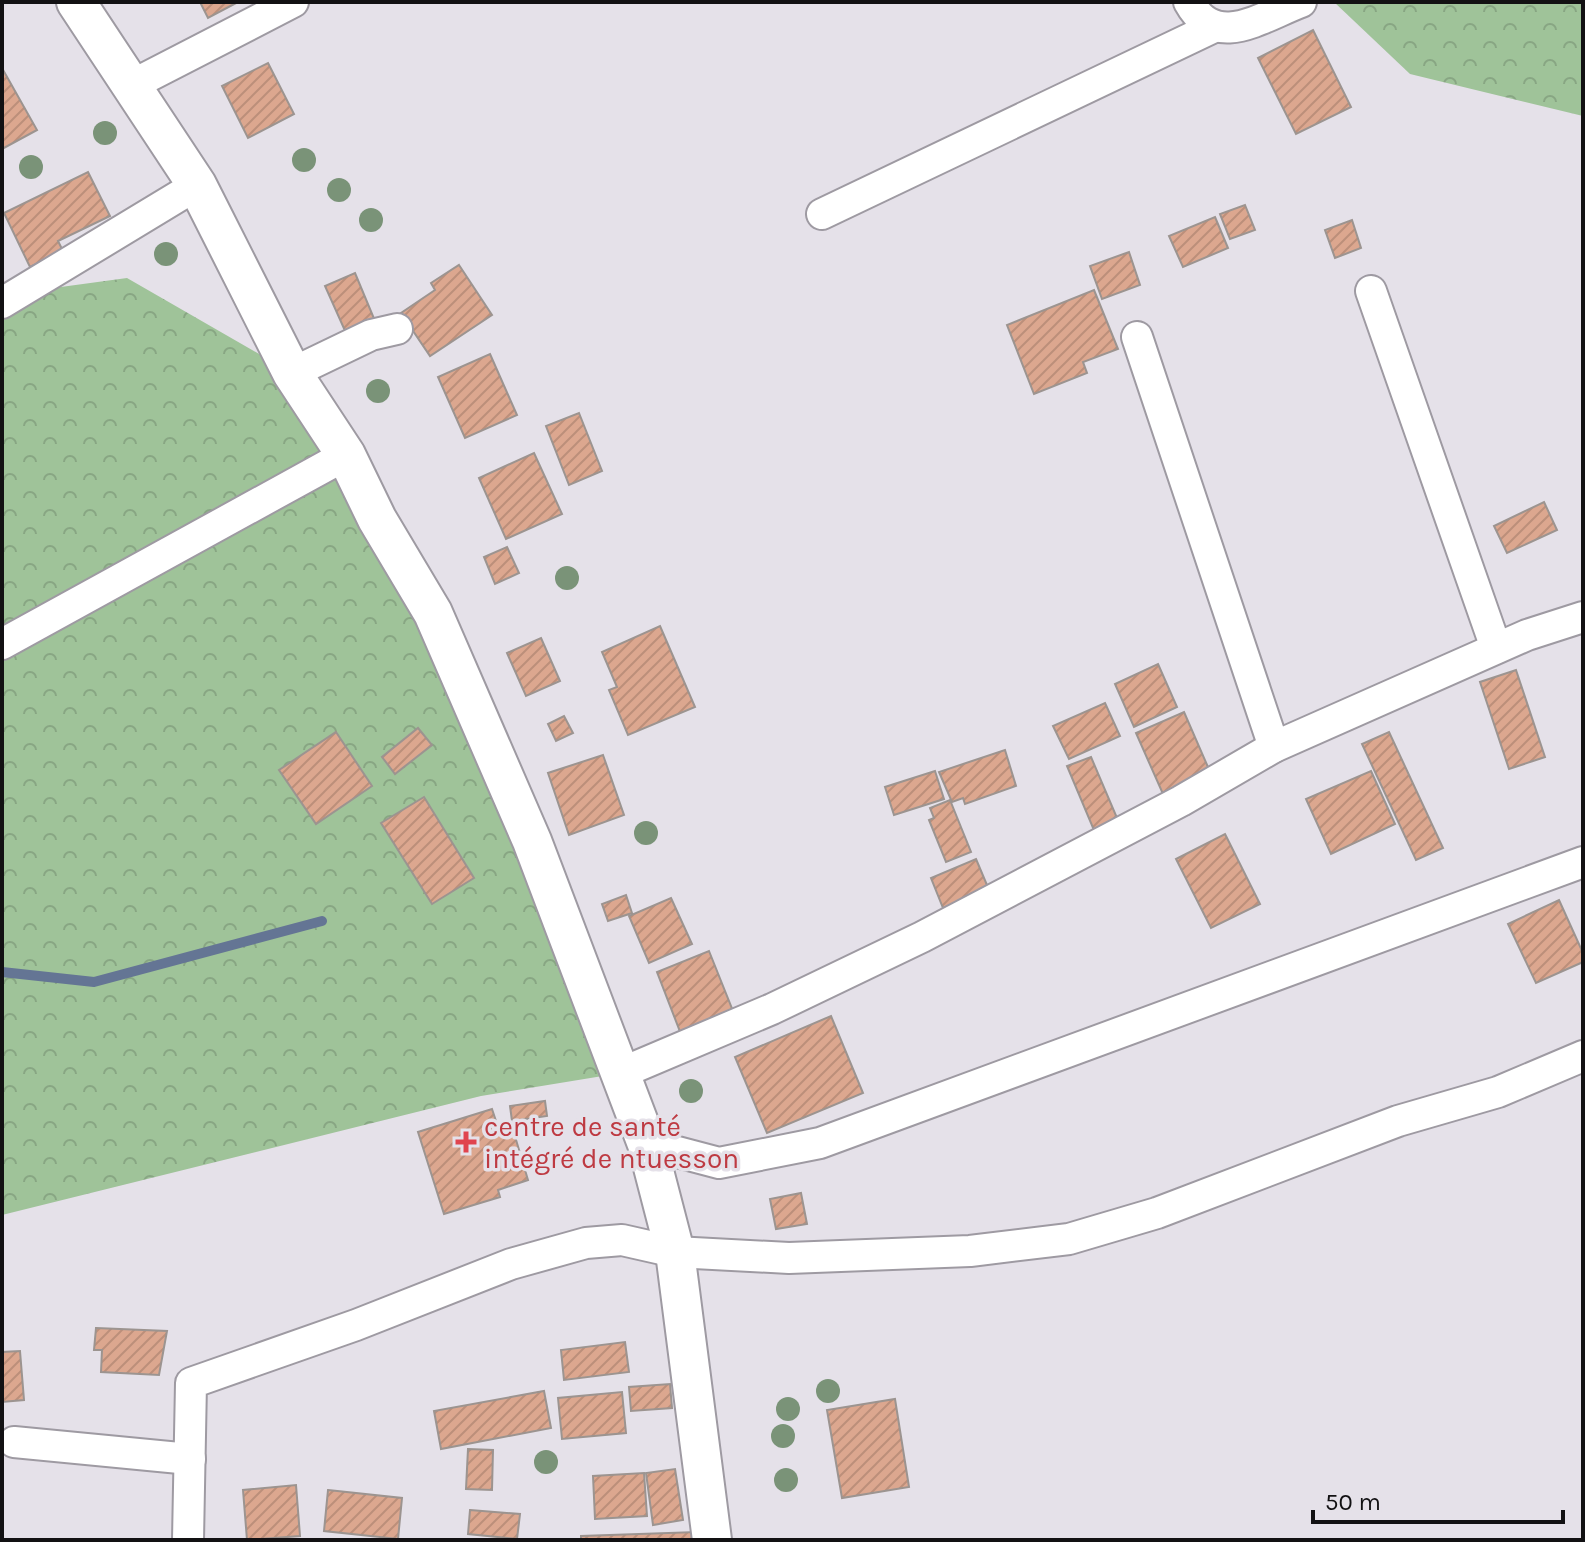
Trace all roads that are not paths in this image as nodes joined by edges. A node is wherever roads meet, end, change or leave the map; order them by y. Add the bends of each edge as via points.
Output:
1 (76, 2) edge
2 (293, 2) edge
3 (1189, 2) edge
4 (1301, 2) edge
5 (1212, 28) junction
6 (130, 86) junction
7 (197, 185) junction
8 (822, 214) dead end
9 (1371, 291) dead end
10 (2, 303) edge
11 (397, 329) dead end
12 (1137, 337) dead end
13 (292, 373) junction
14 (346, 455) junction
15 (1583, 617) edge
16 (2, 644) edge
17 (1496, 648) junction
18 (1274, 747) junction
19 (1583, 862) edge
20 (1583, 1056) edge
21 (621, 1073) junction
22 (647, 1144) junction
23 (675, 1252) junction
24 (14, 1442) dead end
25 (190, 1459) junction
26 (188, 1540) edge
27 (712, 1540) edge

1 - 6 street
2 - 6 street
3 - 5 street
4 - 5 street via 1225,30
5 - 8 street
6 - 7 street
7 - 10 street
7 - 13 street
9 - 17 street
11 - 13 street via 371,335
12 - 18 street
13 - 14 street
14 - 16 street
14 - 21 street via 433,613 532,841
15 - 17 street
17 - 18 street
18 - 21 street via 922,937
19 - 22 street via 820,1143 719,1163
20 - 23 street via 1498,1092 1398,1121 1157,1213 1069,1239 871,1257
21 - 22 street
22 - 23 street
23 - 25 street via 622,1240 586,1243 511,1264 191,1383
23 - 27 street
24 - 25 street
25 - 26 street

